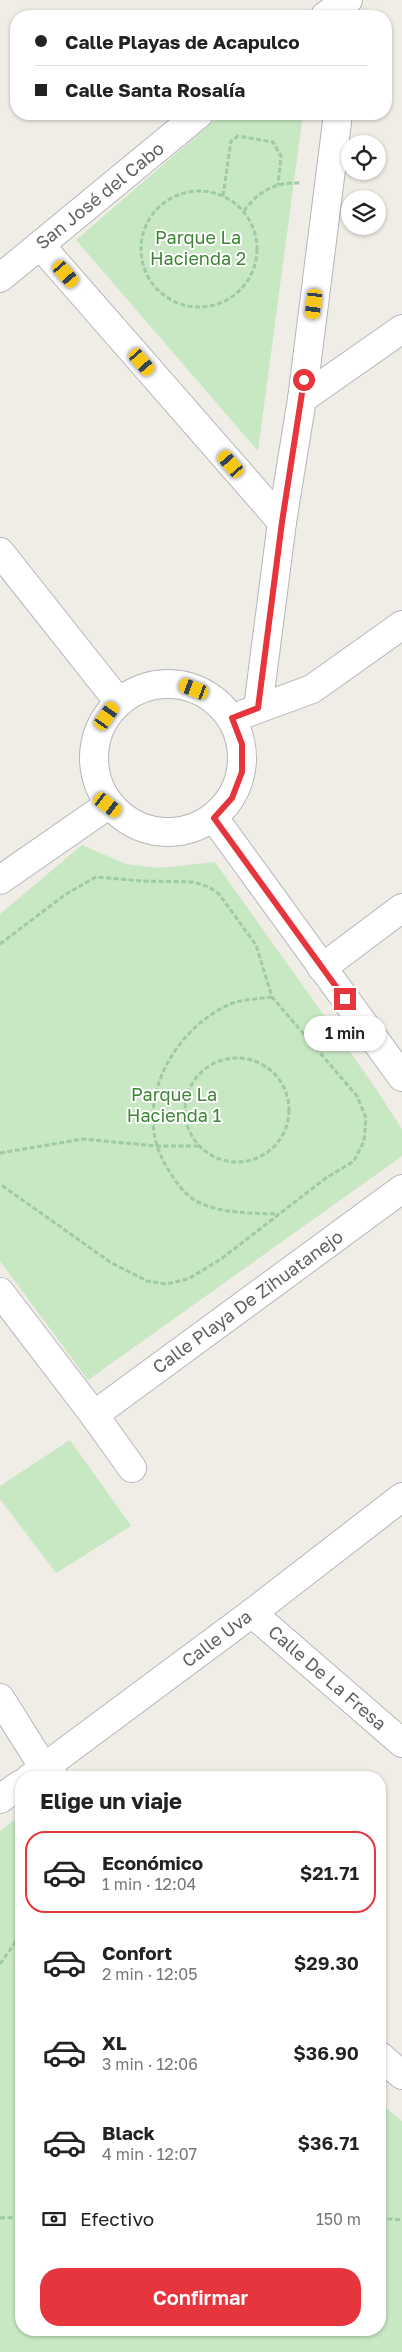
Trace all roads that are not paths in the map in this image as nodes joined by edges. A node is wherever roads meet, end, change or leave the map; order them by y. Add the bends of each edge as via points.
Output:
1 (348, 0) edge
2 (334, 10) edge
3 (192, 120) edge
4 (337, 120) edge
5 (40, 244) junction
6 (0, 278) edge
7 (402, 329) edge
8 (302, 399) junction
9 (282, 522) junction
10 (0, 552) edge
11 (402, 625) edge
12 (118, 701) junction
13 (258, 708) junction
14 (232, 718) junction
15 (108, 805) junction
16 (214, 818) junction
17 (0, 880) edge
18 (402, 908) edge
19 (322, 968) junction
20 (402, 1077) edge
21 (402, 1189) edge
22 (0, 1292) edge
23 (94, 1415) junction
24 (132, 1468) dead end
25 (402, 1497) edge
26 (252, 1613) junction
27 (0, 1698) edge
28 (402, 1743) edge
29 (41, 1771) edge
30 (47, 1771) edge
31 (15, 1788) edge
32 (0, 1799) edge
33 (386, 2061) edge
34 (402, 2075) edge

1 - 2 street
3 - 5 street, San José del Cabo
4 - 8 street
5 - 6 street, San José del Cabo
5 - 9 street
7 - 8 street
8 - 9 street
9 - 13 street
10 - 12 street
11 - 13 street via 312,689
12 - 14 street via 147,685 179,683 209,695
12 - 15 street via 96,732 93,770
13 - 14 street
14 - 16 street via 242,744 242,772 232,798
15 - 16 street via 139,829 178,833
15 - 17 street
16 - 19 street
18 - 19 street
19 - 20 street
21 - 23 street, Calle Playa De Zihuatanejo
22 - 23 street
23 - 24 street
25 - 26 street, Calle Uva
26 - 28 street, Calle De La Fresa
26 - 30 street, Calle Uva
27 - 29 street
31 - 32 street
33 - 34 street

